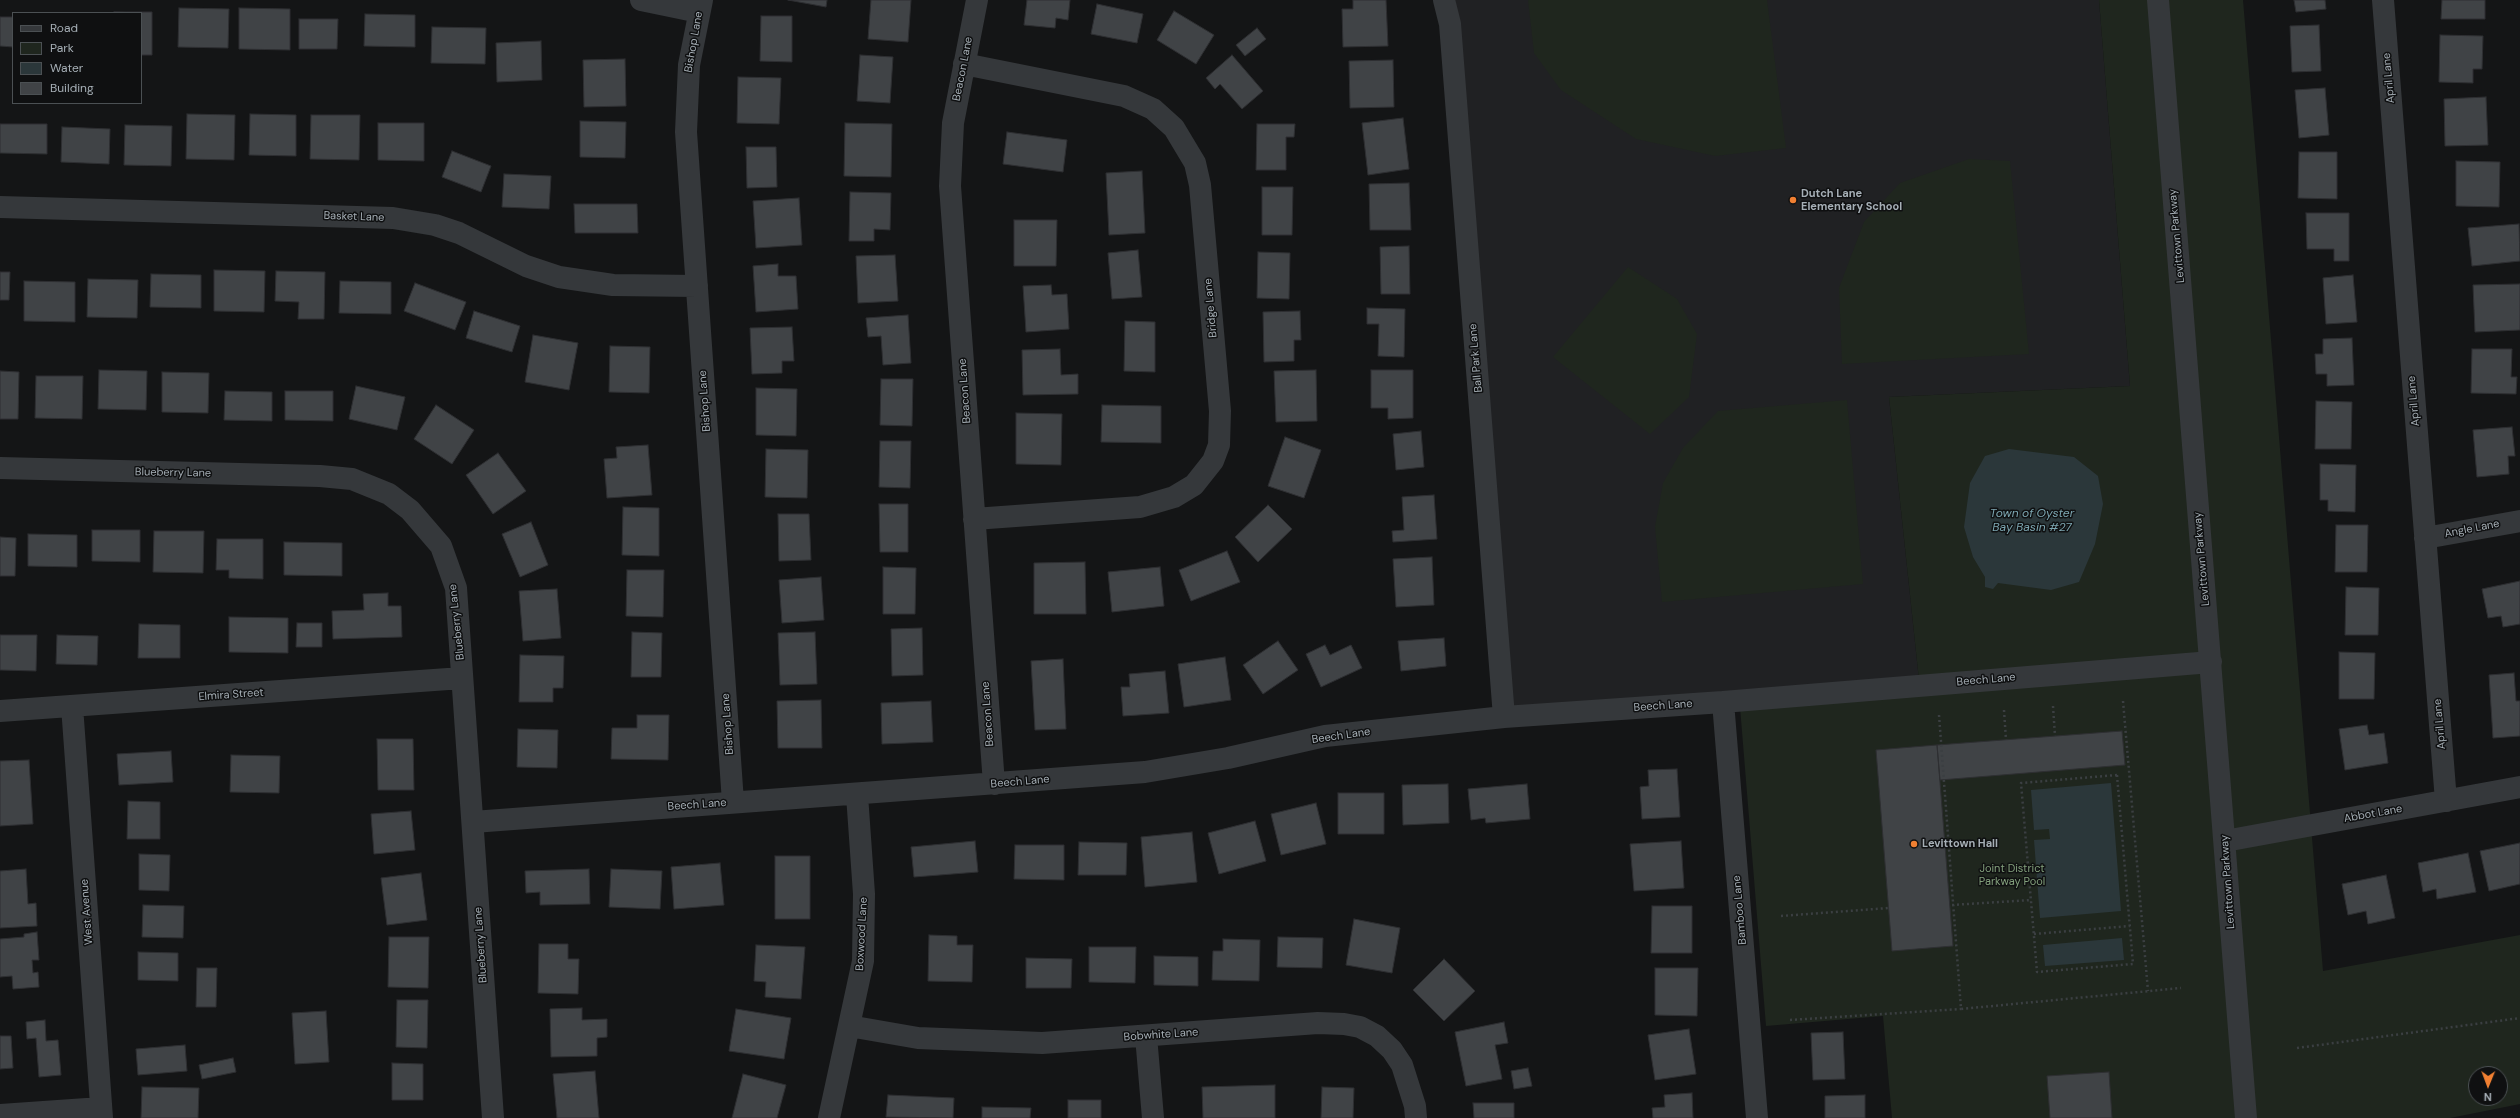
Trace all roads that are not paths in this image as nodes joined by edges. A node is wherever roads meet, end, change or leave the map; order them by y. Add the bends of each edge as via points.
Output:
1 (642, 0) edge
2 (977, 0) edge
3 (1444, 0) edge
4 (2158, 0) edge
5 (2382, 0) edge
6 (700, 6) edge
7 (964, 64) junction
8 (0, 207) edge
9 (697, 286) junction
10 (0, 468) edge
11 (974, 519) junction
12 (2520, 521) edge
13 (2425, 538) junction
14 (2211, 662) junction
15 (462, 678) junction
16 (1723, 702) junction
17 (72, 706) junction
18 (0, 711) edge
19 (1504, 717) junction
20 (994, 784) junction
21 (2520, 787) edge
22 (857, 795) junction
23 (2446, 801) junction
24 (734, 802) junction
25 (473, 822) junction
26 (2225, 841) junction
27 (849, 1026) junction
28 (1146, 1036) junction
29 (101, 1113) edge
30 (0, 1115) edge
31 (493, 1118) edge
32 (829, 1118) edge
33 (1153, 1118) edge
34 (1416, 1118) edge
35 (1756, 1118) edge
36 (2246, 1118) edge

1 - 6 street
2 - 7 street, Beacon Lane
3 - 19 street, Ball Park Lane via 1450,32
4 - 14 street, Levittown Parkway
5 - 13 street, April Lane
6 - 9 street, Bishop Lane via 689,65 686,132
7 - 11 street, Beacon Lane via 953,123 950,186
7 - 11 street, Bridge Lane via 1124,96 1153,109 1174,128 1195,163 1200,185 1220,411 1219,445 1213,461 1194,485 1174,497 1140,508
8 - 9 street, Basket Lane via 393,218 435,225 459,233 526,266 559,277 613,285
9 - 24 street, Bishop Lane
10 - 15 street, Blueberry Lane via 320,476 352,479 370,485 389,494 410,510 441,546 456,588
11 - 20 street, Beacon Lane
12 - 13 street, Angle Lane
13 - 23 street, April Lane
14 - 16 street, Beech Lane
14 - 26 street, Levittown Parkway
15 - 17 street, Elmira Street
15 - 25 street, Blueberry Lane
16 - 19 street, Beech Lane
16 - 35 street, Bamboo Lane
17 - 18 street, Elmira Street
17 - 29 street, West Avenue
19 - 20 street, Beech Lane via 1325,736 1228,758 1145,772
20 - 22 street, Beech Lane
21 - 23 street, Abbot Lane
22 - 24 street, Beech Lane
22 - 27 street, Boxwood Lane via 864,894 863,960
23 - 26 street, Abbot Lane
24 - 25 street, Beech Lane
25 - 31 street, Blueberry Lane
26 - 36 street, Levittown Parkway
27 - 28 street, Bobwhite Lane via 918,1038 976,1041 1042,1043
27 - 32 street, Boxwood Lane
28 - 33 street
28 - 34 street, Bobwhite Lane via 1318,1023 1360,1027 1377,1036 1392,1050 1402,1065 1415,1106
29 - 30 street

